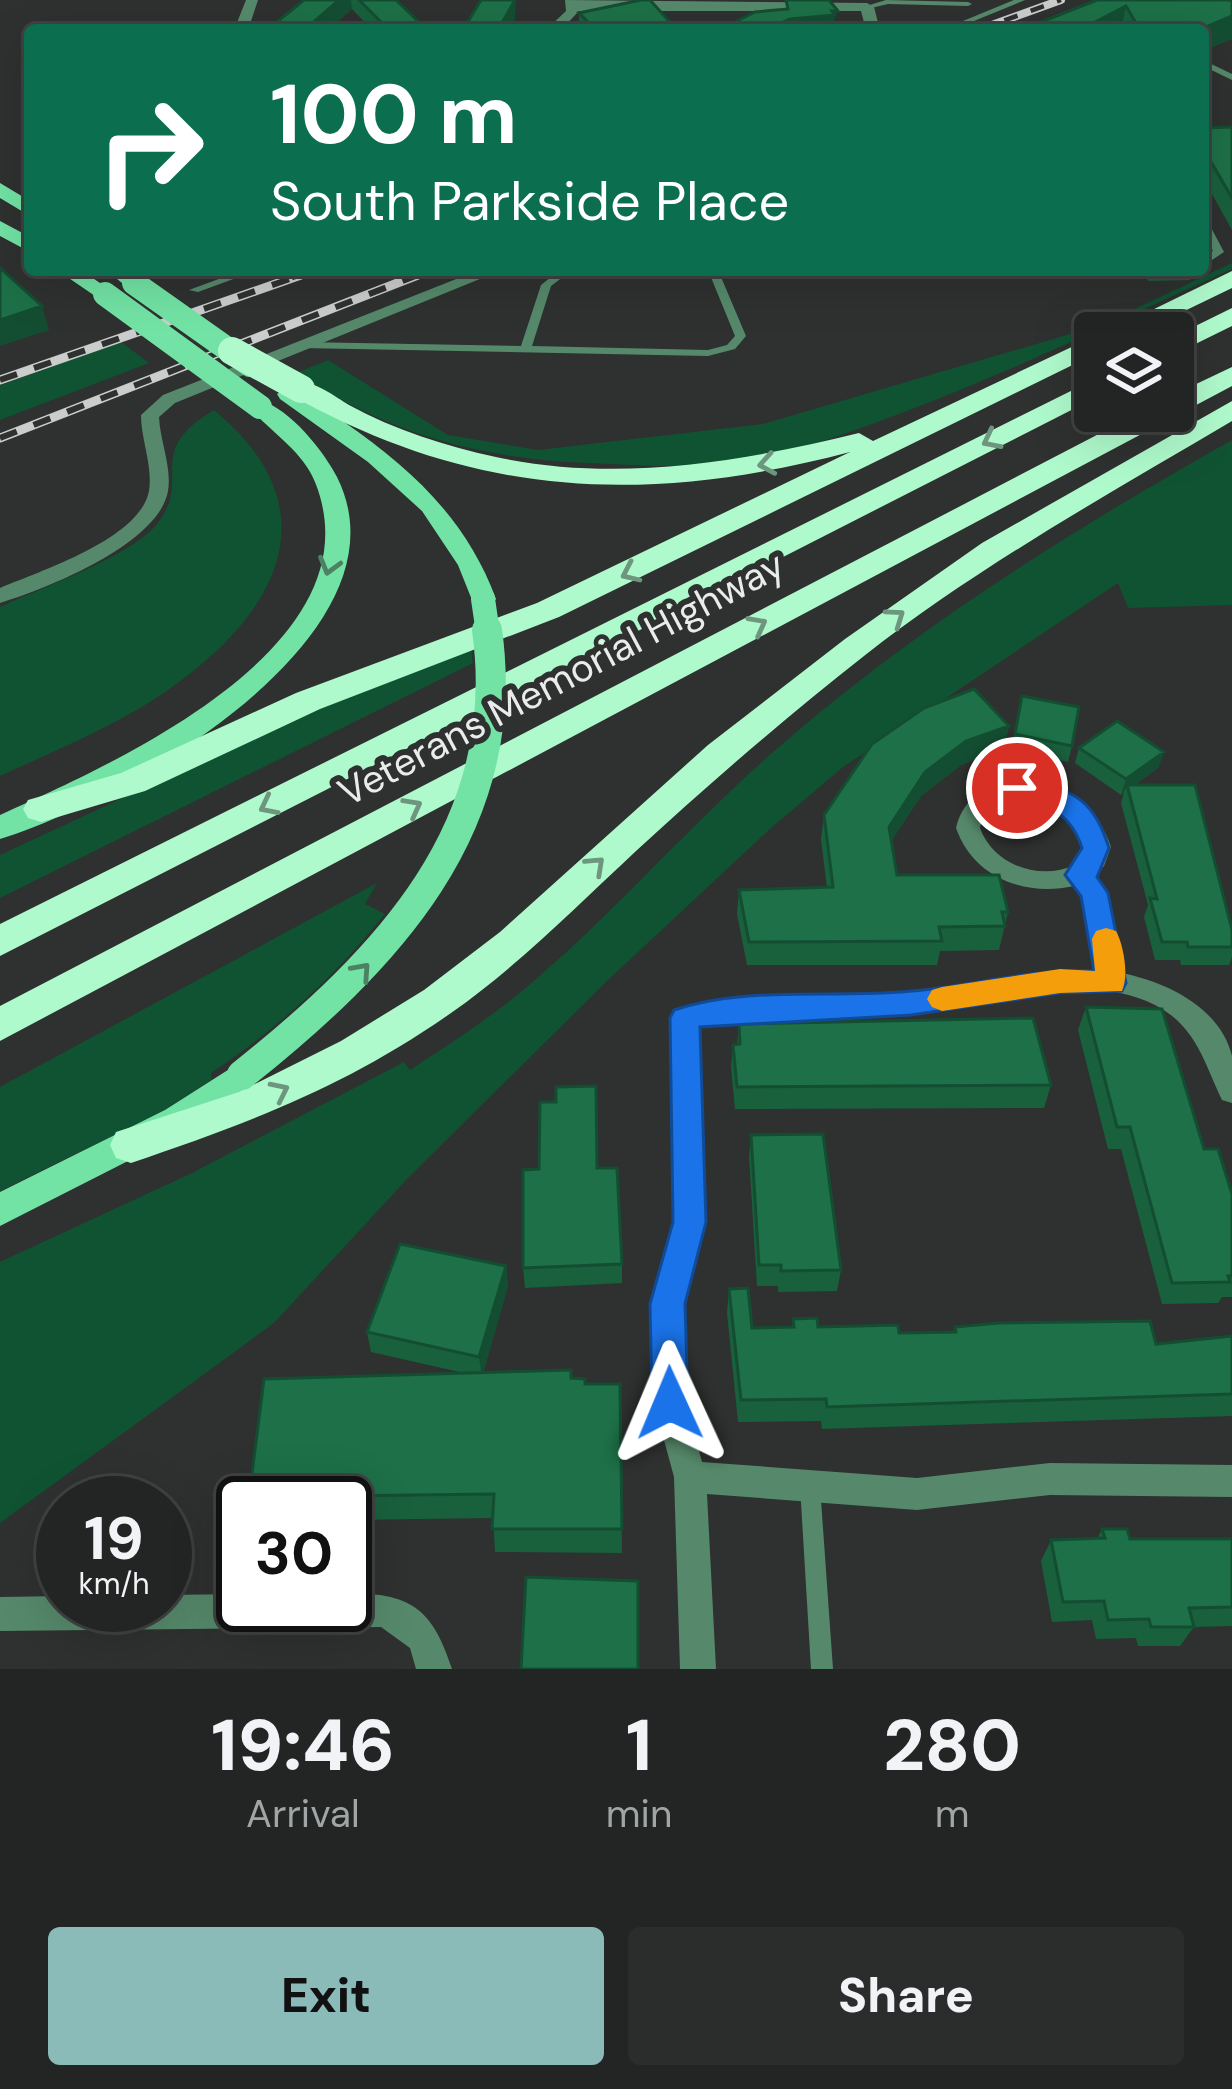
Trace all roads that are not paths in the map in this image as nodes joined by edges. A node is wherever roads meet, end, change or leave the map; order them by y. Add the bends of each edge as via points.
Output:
1 (1021, 0) edge
2 (573, 4) edge
3 (968, 4) dead end
4 (867, 7) junction
5 (871, 24) edge
6 (960, 24) edge
7 (1209, 233) edge
8 (1209, 258) edge
9 (76, 276) edge
10 (123, 276) edge
11 (235, 276) edge
12 (479, 276) edge
13 (559, 276) edge
14 (716, 276) edge
15 (1232, 278) edge
16 (194, 290) dead end
17 (1162, 312) edge
18 (1232, 316) edge
19 (1194, 336) edge
20 (302, 345) junction
21 (526, 349) junction
22 (1074, 354) edge
23 (230, 362) junction
24 (1036, 373) junction
25 (1232, 375) edge
26 (295, 392) junction
27 (1194, 395) edge
28 (1074, 398) edge
29 (1232, 409) edge
30 (1124, 432) edge
31 (0, 596) edge
32 (41, 809) junction
33 (0, 828) edge
34 (1079, 875) junction
35 (0, 941) edge
36 (1111, 983) junction
37 (0, 1025) edge
38 (1232, 1092) edge
39 (131, 1145) junction
40 (0, 1210) edge
41 (691, 1478) junction
42 (1232, 1480) edge
43 (810, 1484) junction
44 (0, 1614) edge
45 (429, 1653) edge
46 (698, 1669) edge
47 (822, 1669) edge

1 - 6 lane
2 - 4 street
3 - 4 lane
4 - 5 street
7 - 8 lane via 1219,252
9 -> 32 main road, bridge via 296,439 326,479 335,545 320,597 272,663 211,718
10 - 23 main road, bridge
11 - 16 lane
12 - 20 street
13 - 21 lane via 546,285
14 - 21 lane via 741,336 731,347
15 - 17 highway
18 - 19 highway
20 - 21 lane
20 - 23 street
22 - 24 highway
23 - 26 highway, bridge
23 - 31 street via 150,415 158,496 132,530
24 -> 26 highway via 812,455 640,476 522,470 436,452
24 -> 32 highway via 548,610 308,701 133,782
25 - 27 highway
39 -> 26 main road, bridge via 242,1075 360,973 458,836 494,723 493,640 457,542 413,488
28 -> 35 highway, Veterans Memorial Highway
39 -> 29 highway via 252,1105 395,1030 500,953 720,754 856,646 993,550
37 -> 30 highway, Veterans Memorial Highway
32 - 33 main road
34 - 34 street via 1096,848 1072,804 1017,788 974,809 970,839 994,866 1037,878
34 - 36 street via 1094,893
36 - 38 street via 1158,994 1191,1016 1217,1043
36 - 41 street via 1060,981 911,1004 685,1018 690,1222 668,1304 670,1403
39 - 40 main road
41 - 43 street
41 - 46 street
42 - 43 street via 1050,1479 917,1494
43 - 47 lane
44 - 45 street via 386,1610

